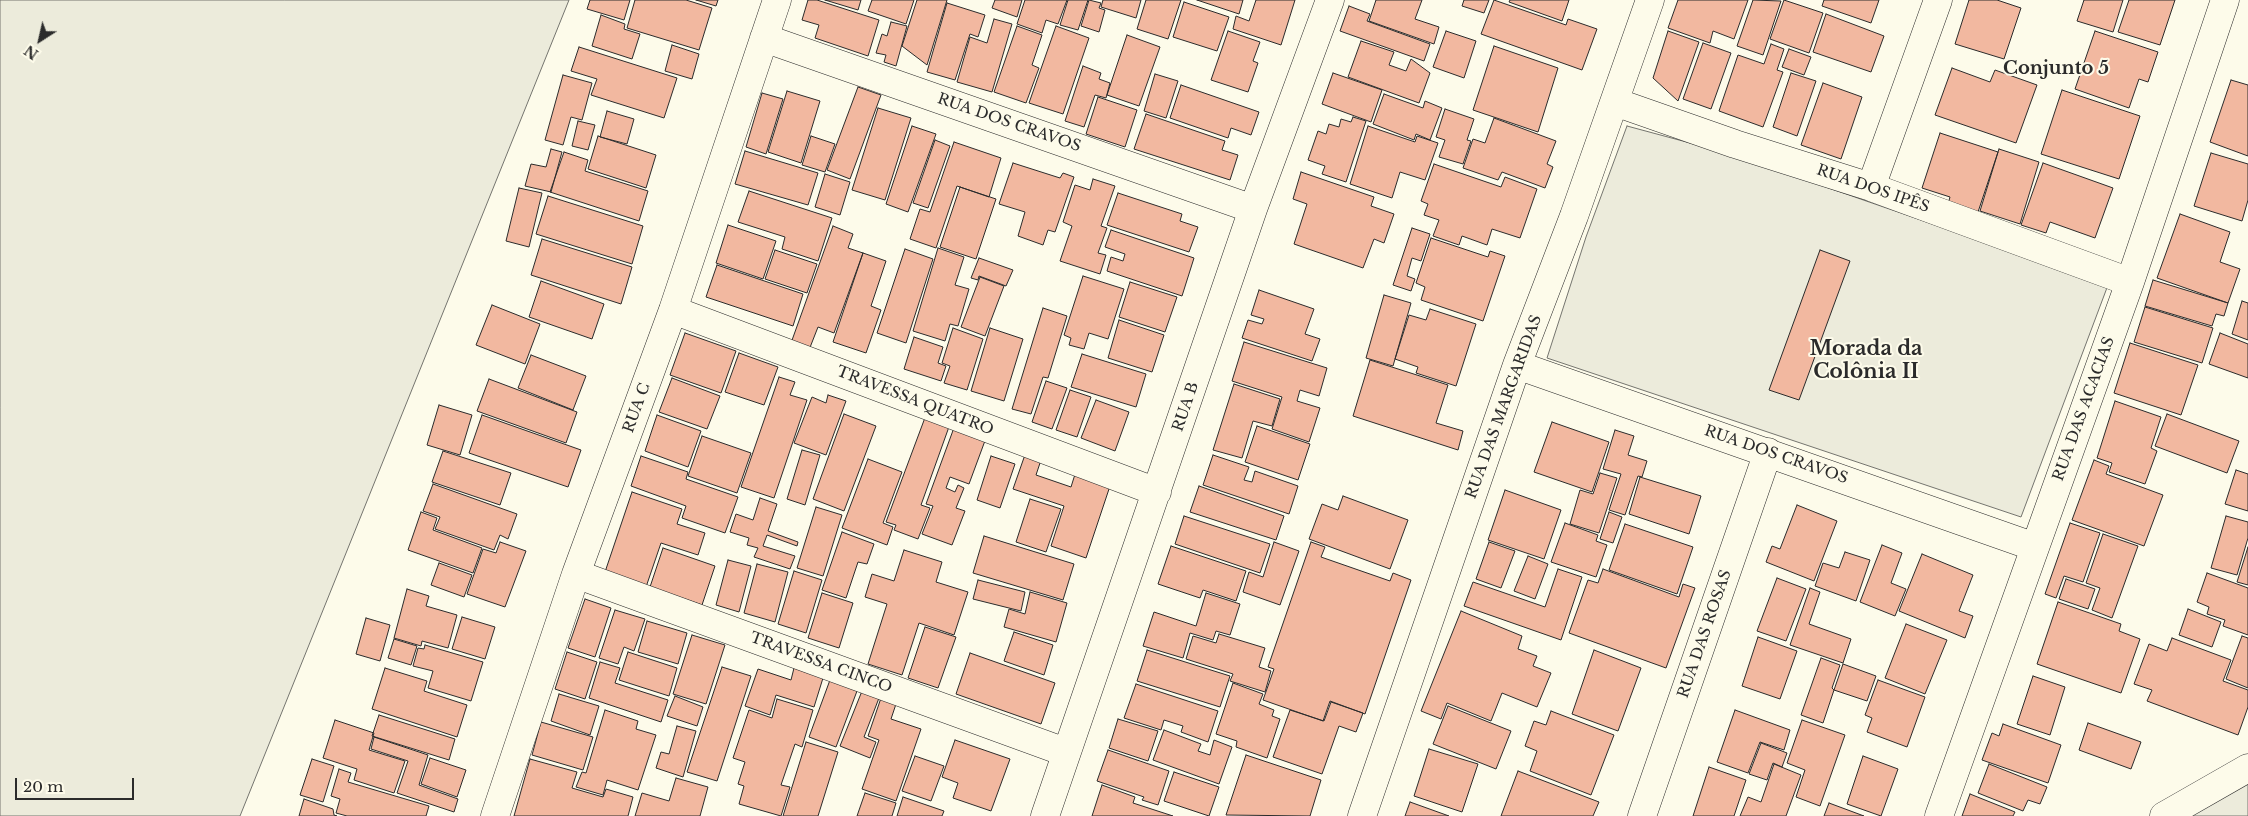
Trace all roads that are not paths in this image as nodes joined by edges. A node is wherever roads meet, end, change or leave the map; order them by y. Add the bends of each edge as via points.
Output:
1 (777, 0) edge
2 (1330, 0) edge
3 (1650, 0) edge
4 (1938, 0) edge
5 (2225, 0) edge
6 (764, 38) junction
7 (1615, 102) junction
8 (1872, 187) junction
9 (1253, 209) junction
10 (2130, 282) junction
11 (673, 310) junction
12 (1517, 365) junction
13 (1768, 452) junction
14 (1157, 492) junction
15 (2035, 547) junction
16 (576, 574) junction
17 (1065, 752) junction
18 (2248, 768) edge
19 (495, 816) edge
20 (1045, 816) edge
21 (1362, 816) edge
22 (1642, 816) edge
23 (1939, 816) edge
24 (2164, 816) edge

1 - 6 street, RUA C
2 - 9 street, RUA B
3 - 7 street, RUA DAS MARGARIDAS
4 - 8 street
5 - 10 street, RUA DAS ACACIAS
6 - 9 street, RUA DOS CRAVOS
6 - 11 street, RUA C
7 - 8 street, RUA DOS IPÊS
7 - 12 street, RUA DAS MARGARIDAS
8 - 10 street, RUA DOS IPÊS
9 - 14 street, RUA B
10 - 15 street, RUA DAS ACACIAS
11 - 14 street, TRAVESSA QUATRO
11 - 16 street, RUA C
12 - 13 street, RUA DOS CRAVOS
12 - 21 street, RUA DAS MARGARIDAS
13 - 15 street, RUA DOS CRAVOS
13 - 22 street, RUA DAS ROSAS
14 - 17 street, RUA B
15 - 23 street, RUA DAS ACACIAS
16 - 17 street, TRAVESSA CINCO
16 - 19 street, RUA C
17 - 20 street, RUA B
18 - 24 street

